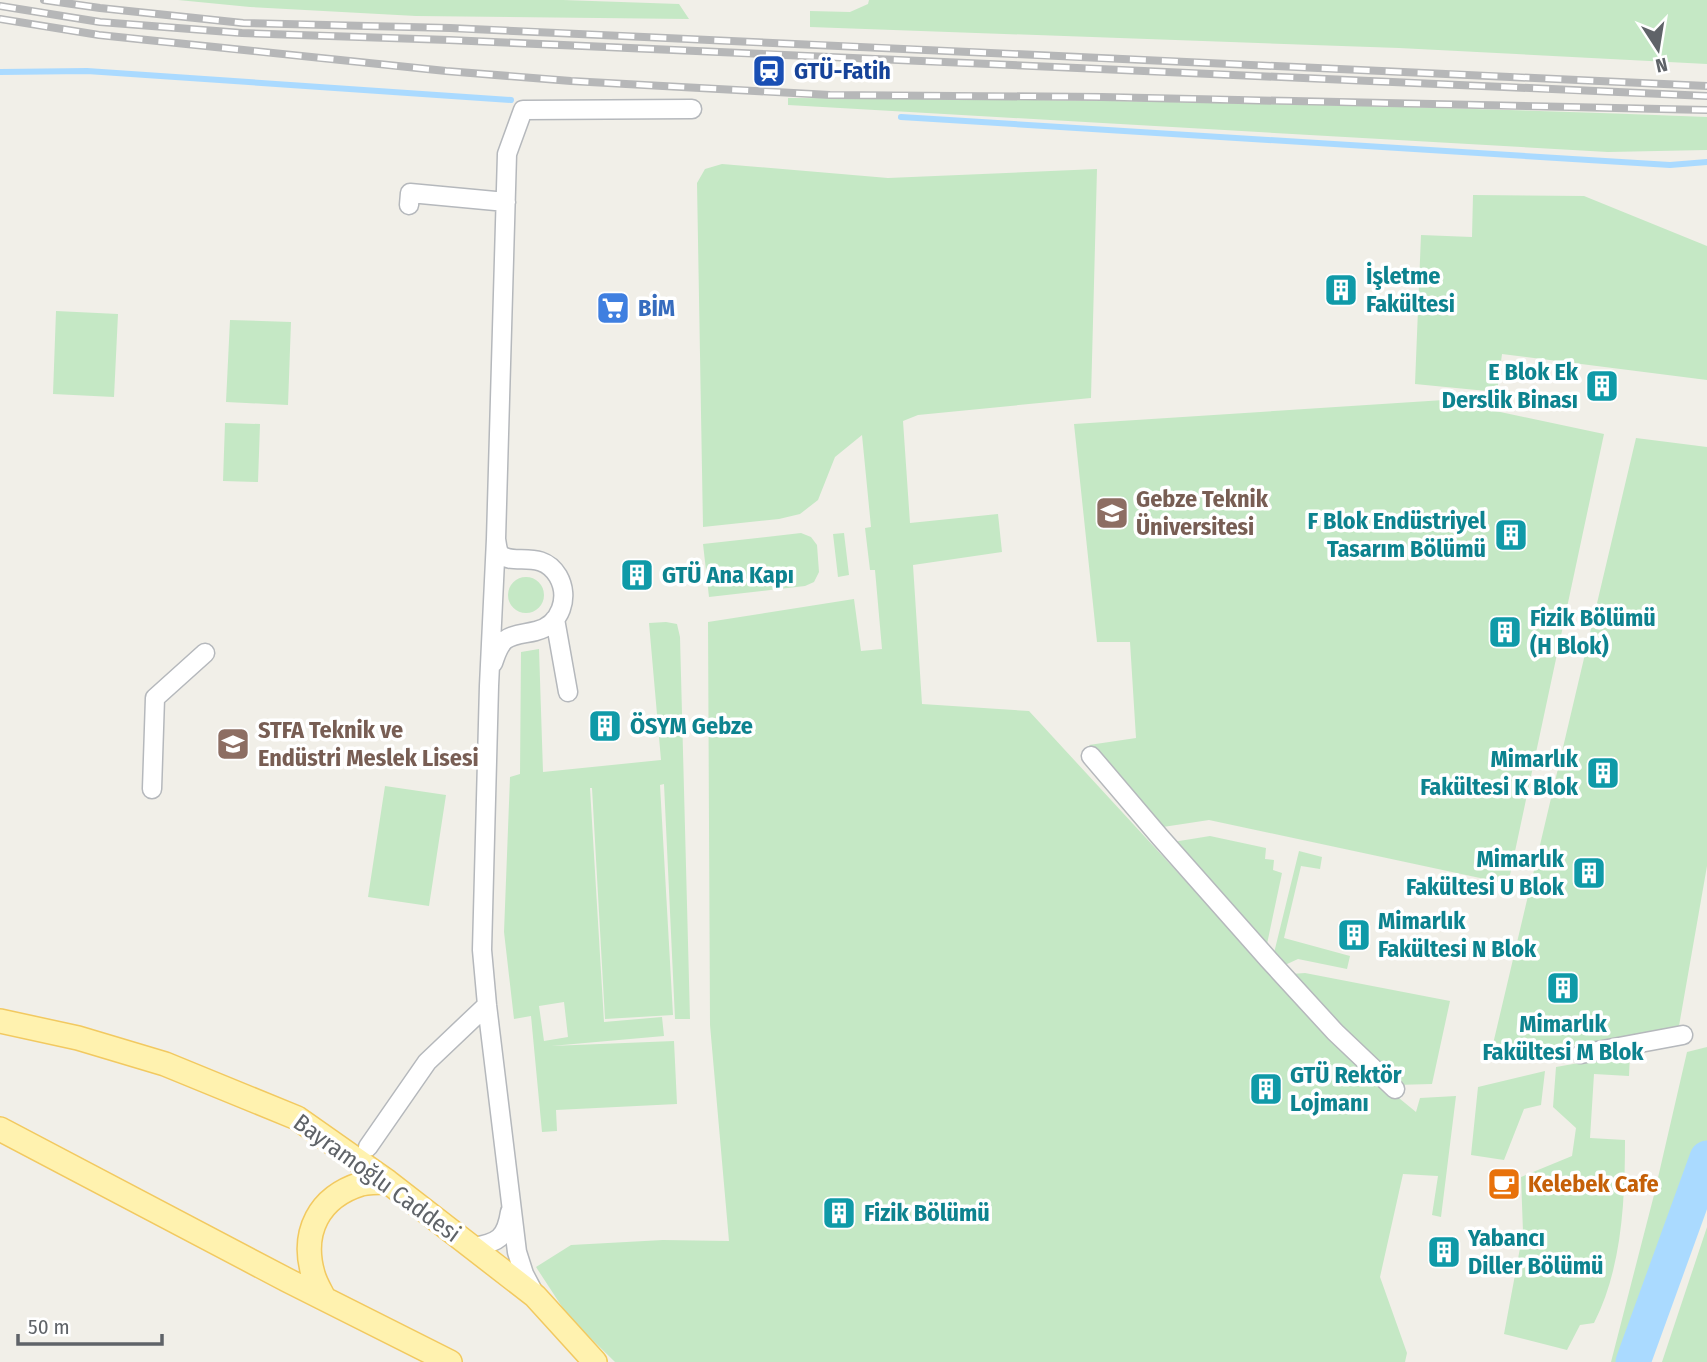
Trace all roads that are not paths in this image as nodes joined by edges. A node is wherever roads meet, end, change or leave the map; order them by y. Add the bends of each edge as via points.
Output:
1 (692, 109) dead end
2 (506, 202) junction
3 (409, 205) dead end
4 (496, 539) junction
5 (555, 619) junction
6 (205, 653) dead end
7 (489, 686) junction
8 (568, 692) dead end
9 (1091, 756) dead end
10 (152, 789) dead end
11 (487, 1005) junction
12 (0, 1021) edge
13 (1683, 1035) dead end
14 (1581, 1054) dead end
15 (1395, 1089) dead end
16 (0, 1129) edge
17 (368, 1147) dead end
18 (388, 1182) junction
19 (511, 1205) junction
20 (473, 1247) junction
21 (535, 1296) junction
22 (324, 1298) junction
23 (588, 1358) edge
24 (450, 1362) edge

1 - 2 street via 523,110 507,154
2 - 3 street via 410,194
2 - 4 street
4 - 5 street via 501,555 535,559 555,572 564,595
4 - 7 street
5 - 7 street via 537,631 513,635 503,642
5 - 8 street
6 - 10 street via 155,698
7 - 11 street via 482,950
9 - 15 street via 1335,1032
11 - 17 street via 426,1062
11 - 19 street
12 - 18 main road, Bayramoğlu Caddesi via 166,1064 297,1118
13 - 14 street
16 - 22 main road
18 - 20 main road, Bayramoğlu Caddesi
18 - 22 main road via 363,1183 339,1193 320,1212 309,1235 309,1251
19 - 20 street via 500,1238
19 - 21 street via 517,1252
20 - 21 main road, Bayramoğlu Caddesi
21 - 23 main road, Bayramoğlu Caddesi
22 - 24 main road

